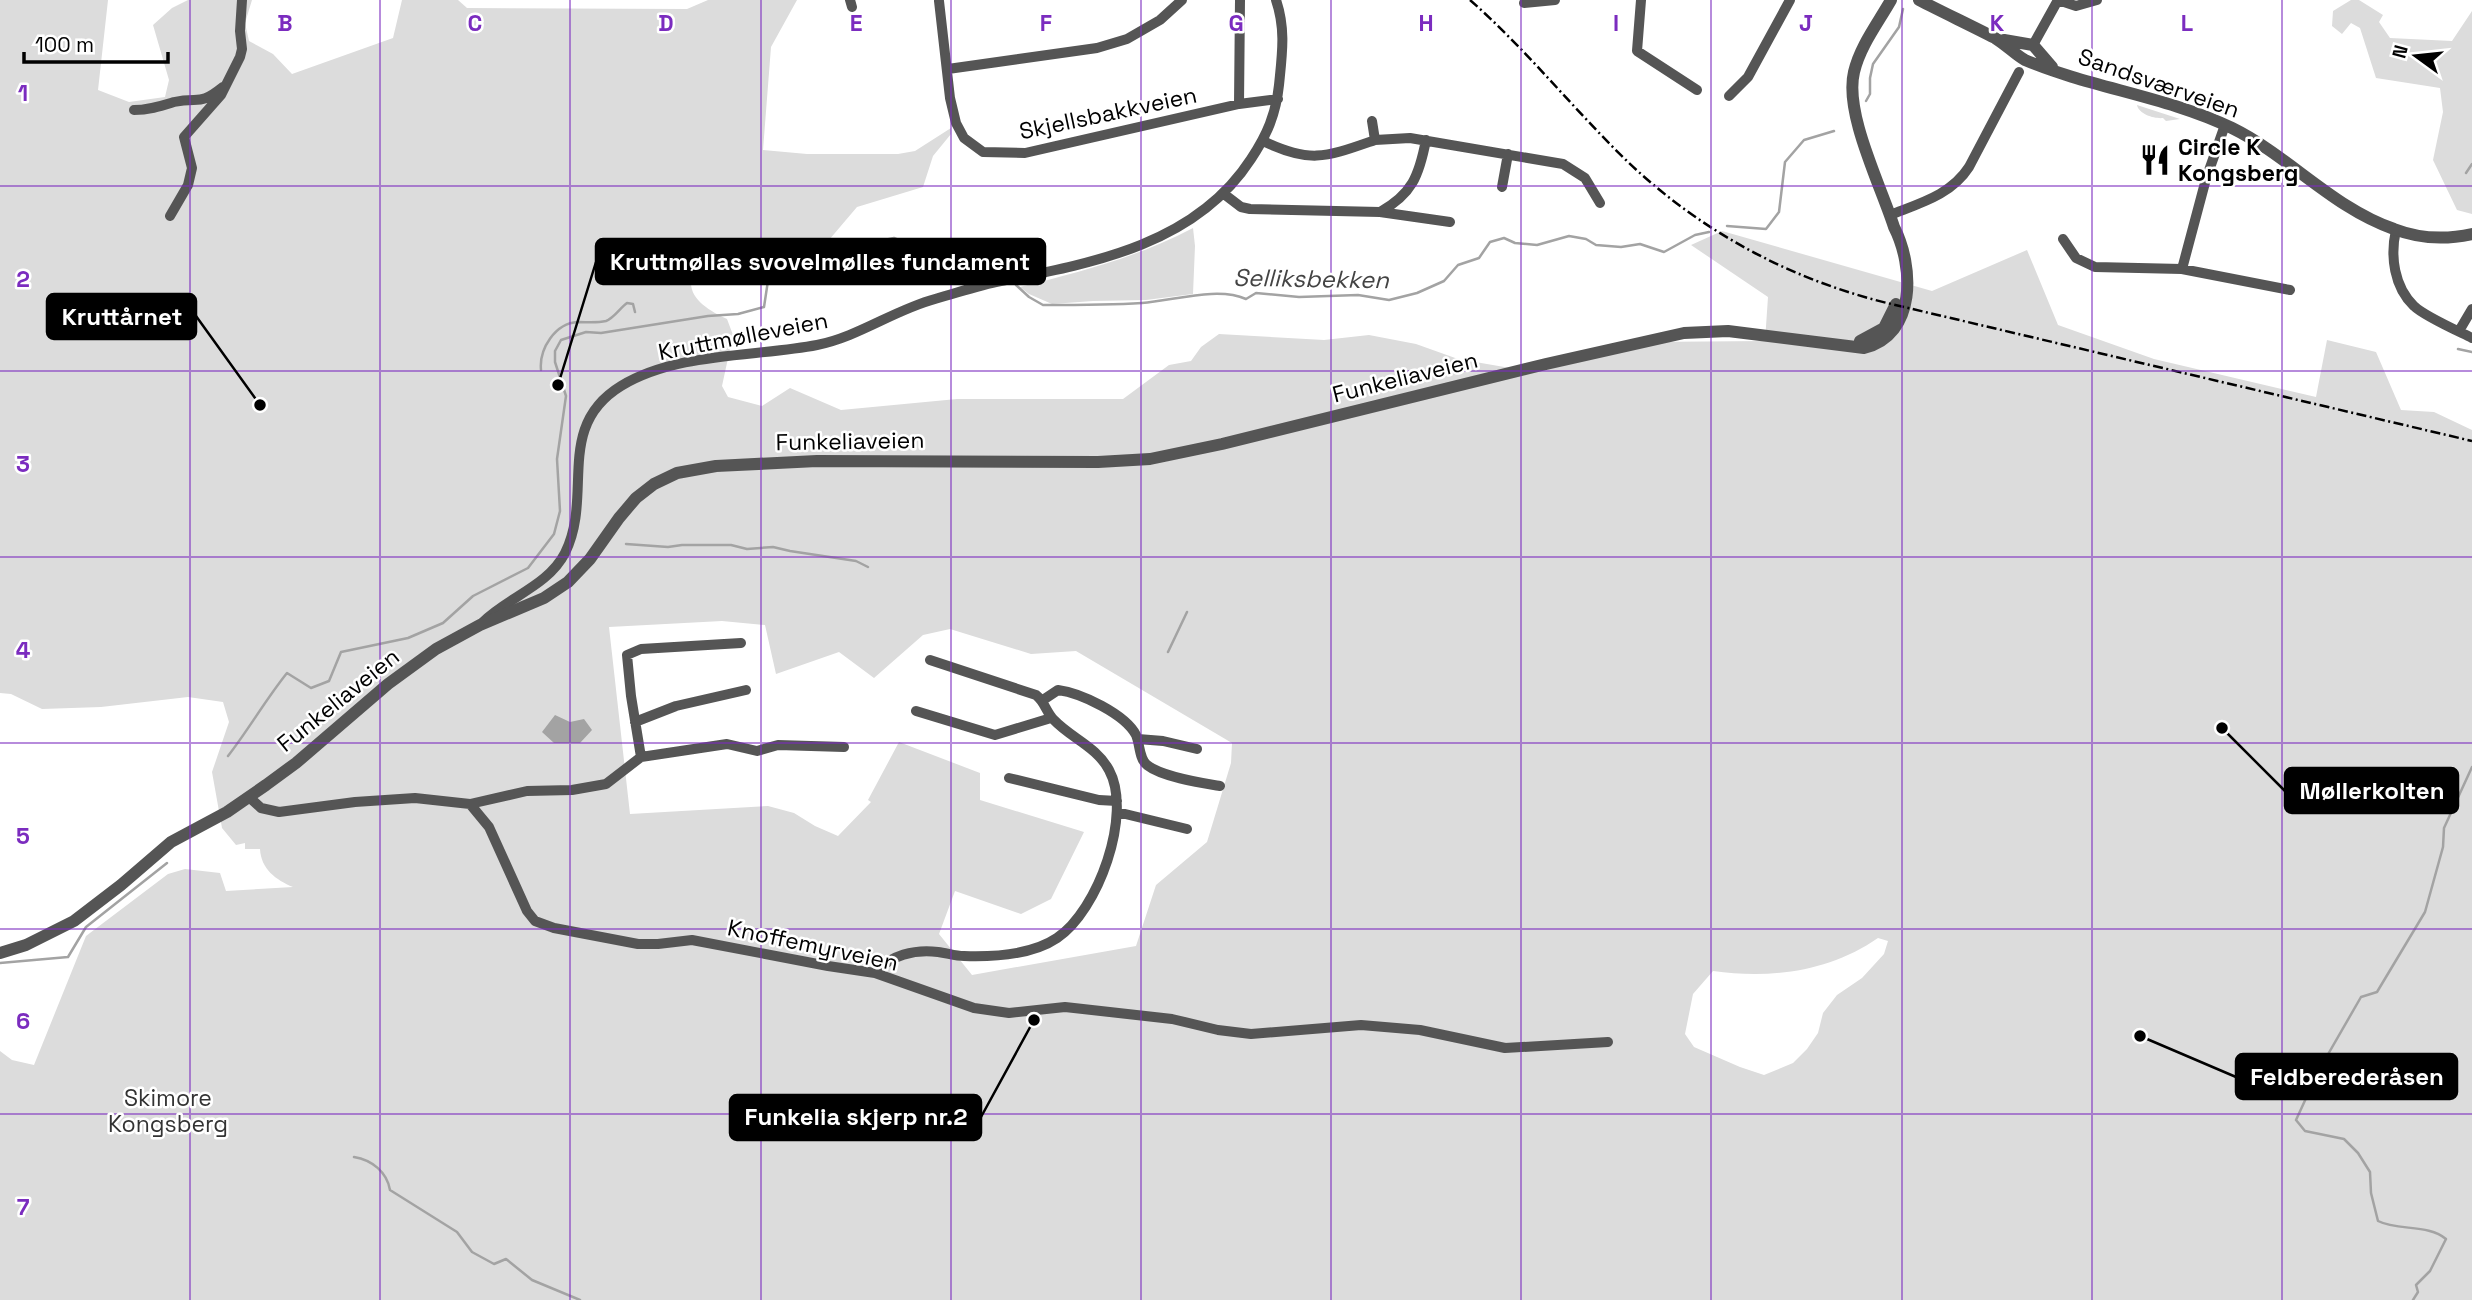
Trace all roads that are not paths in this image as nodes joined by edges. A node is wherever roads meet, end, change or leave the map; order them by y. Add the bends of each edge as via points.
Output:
1 (242, 0) edge
2 (938, 0) edge
3 (1182, 0) edge
4 (1240, 0) edge
5 (1276, 0) edge
6 (1555, 0) edge
7 (1641, 0) edge
8 (1790, 0) edge
9 (1891, 0) edge
10 (1919, 0) edge
11 (2058, 0) edge
12 (2097, 0) edge
13 (1524, 3) dead end
14 (2029, 51) junction
15 (948, 69) junction
16 (2019, 72) dead end
17 (225, 85) junction
18 (1697, 90) dead end
19 (1729, 96) dead end
20 (1278, 99) junction
21 (1239, 104) junction
22 (134, 110) dead end
23 (1372, 121) dead end
24 (2225, 125) junction
25 (1375, 140) junction
26 (1426, 140) junction
27 (1263, 141) junction
28 (1508, 154) junction
29 (1502, 187) dead end
30 (1224, 194) junction
31 (1601, 202) dead end
32 (1380, 212) junction
33 (170, 216) dead end
34 (1892, 221) junction
35 (1450, 222) dead end
36 (2396, 230) junction
37 (2472, 234) edge
38 (2063, 239) dead end
39 (2182, 269) junction
40 (2290, 290) dead end
41 (2472, 309) edge
42 (2459, 331) junction
43 (2472, 338) edge
44 (480, 625) junction
45 (741, 643) dead end
46 (930, 660) dead end
47 (747, 690) dead end
48 (1043, 701) junction
49 (916, 711) dead end
50 (1051, 718) junction
51 (635, 722) junction
52 (1138, 739) junction
53 (844, 747) dead end
54 (1197, 749) dead end
55 (641, 757) junction
56 (1009, 778) dead end
57 (1220, 786) dead end
58 (249, 797) junction
59 (470, 804) junction
60 (1117, 807) junction
61 (1187, 830) dead end
62 (0, 953) edge
63 (875, 973) junction
64 (1608, 1042) dead end

1 - 17 street via 242,49
2 - 15 street, Skjellsbakkveien
3 - 15 street via 1160,20 1127,39 1097,48
4 - 21 street
5 - 20 street, Kruttmølleveien via 1284,41
6 - 13 street
7 - 18 street via 1637,51
8 - 19 street via 1748,77
9 - 34 street, Funkeliaveien via 1860,56 1852,84 1857,120
10 - 14 street, Sandsværveien
11 - 12 street via 2074,6
11 - 14 street
14 - 24 street, Sandsværveien via 2055,69
15 - 21 street, Skjellsbakkveien via 956,122 964,138 983,152 1025,153
16 - 34 street via 1959,182
17 - 22 street via 207,99
17 - 33 street via 184,137 192,168 188,186
20 - 21 street, Skjellsbakkveien
20 - 27 street, Kruttmølleveien
23 - 25 street
24 - 36 street, Sandsværveien via 2270,150 2358,212
24 - 39 street
25 - 26 street
25 - 27 street via 1329,156 1311,157
26 - 28 street
26 - 32 street via 1409,187 1399,202
27 - 30 street, Kruttmølleveien
28 - 29 street
28 - 31 street via 1569,167 1585,178
30 - 32 street via 1250,209
30 - 44 street, Kruttmølleveien via 1198,215 1143,246 920,303 821,344 675,366 621,386 597,408 583,432 575,514 564,555 549,575
32 - 35 street
34 - 44 street, Funkeliaveien via 1900,277 1898,300 1884,328 1849,345 1728,331 1684,333 1150,459 817,461 689,470 654,484 636,498 568,582 544,598
36 - 37 street, Sandsværveien via 2437,239
36 - 42 street via 2392,255 2399,284 2414,306
38 - 39 street via 2076,258 2095,267
39 - 40 street
41 - 42 street
42 - 43 street
44 - 58 street, Funkeliaveien via 412,665
45 - 51 street via 640,649 628,655
46 - 48 street
47 - 51 street via 676,706
48 - 50 street
48 - 52 street via 1058,690 1081,696 1123,720
49 - 50 street via 995,735
50 - 60 street via 1099,756 1110,771
51 - 55 street
52 - 54 street
52 - 57 street via 1148,766
53 - 55 street via 778,745 757,751 727,744
55 - 59 street via 606,784 527,791
56 - 60 street
58 - 59 street via 261,808 279,812 415,798
58 - 62 street, Funkeliaveien via 171,842 74,920
59 - 63 street, Knoffemyrveien via 489,827 527,911 554,928 638,944 692,940
60 - 61 street
60 - 63 street via 1106,866 1084,912 1058,938 1028,950 988,956 936,951 904,954 885,962
63 - 64 street, Knoffemyrveien via 974,1009 1009,1013 1065,1007 1251,1034 1361,1025 1420,1030 1505,1048

